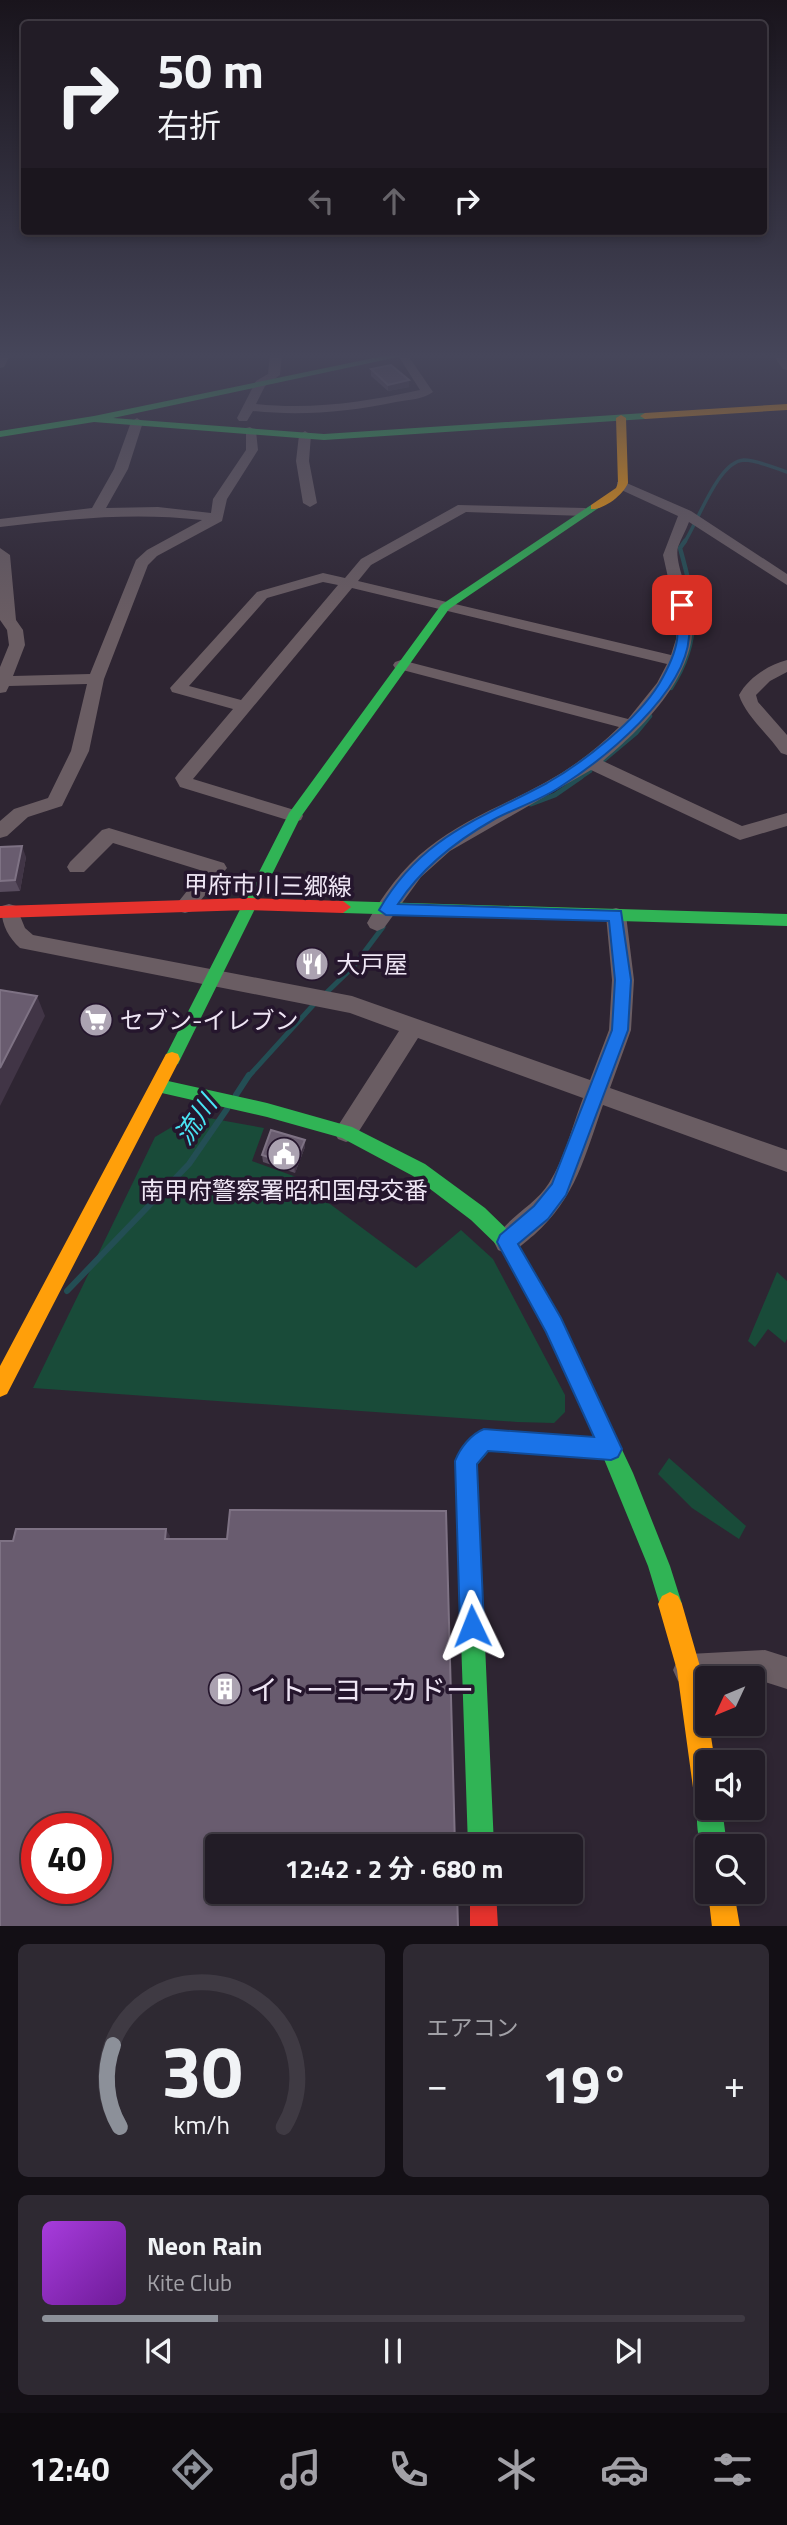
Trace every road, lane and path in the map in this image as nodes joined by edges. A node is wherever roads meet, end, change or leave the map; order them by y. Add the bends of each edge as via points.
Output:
1 (128, 444) edge
2 (249, 444) edge
3 (303, 444) edge
4 (621, 444) edge
5 (622, 485) junction
6 (310, 503) dead end
7 (97, 512) junction
8 (585, 512) junction
9 (218, 518) junction
10 (694, 519) junction
11 (4, 522) edge
12 (0, 547) edge
13 (0, 552) edge
14 (787, 581) edge
15 (347, 583) junction
16 (445, 607) junction
17 (676, 661) junction
18 (401, 664) junction
19 (787, 665) edge
20 (96, 679) junction
21 (2, 684) edge
22 (243, 706) junction
23 (631, 725) junction
24 (787, 749) edge
25 (588, 761) junction
26 (294, 816) junction
27 (787, 820) edge
28 (0, 831) edge
29 (77, 867) dead end
30 (248, 904) junction
31 (185, 906) junction
32 (4, 912) edge
33 (616, 915) junction
34 (382, 916) junction
35 (787, 920) edge
36 (212, 977) junction
37 (413, 1027) junction
38 (159, 1086) junction
39 (598, 1093) junction
40 (346, 1132) junction
41 (787, 1161) edge
42 (507, 1242) junction
43 (0, 1387) edge
44 (611, 1449) junction
45 (689, 1670) junction
46 (787, 1672) edge
47 (700, 1750) edge
48 (481, 1834) edge
49 (483, 1904) edge
50 (723, 1904) edge
51 (484, 1926) edge
52 (726, 1926) edge

1 - 7 street via 121,469
2 - 9 street via 252,450 220,499
3 - 6 street via 303,479
4 - 5 street
5 - 8 street
5 - 10 street
7 - 9 street via 158,511
7 - 11 street
8 - 15 street via 456,509 366,562
8 - 16 street
9 - 20 street via 141,563
10 - 14 street
10 - 17 street via 671,547 684,621 684,639
11 - 12 street
13 - 21 street via 8,620 15,629 17,645
15 - 16 street
15 - 22 street
15 - 22 street via 323,577 262,595 178,688
16 - 17 street
16 - 18 street
17 - 23 street via 664,685
18 - 23 street
18 - 26 street
19 - 24 street via 754,683 747,697 780,734
20 - 21 street
20 - 28 street via 80,751 55,802 21,813
22 - 26 street via 184,778 186,783
23 - 25 street
25 - 27 street via 740,833
25 - 34 street via 441,847 402,885
26 - 30 street
29 - 31 street via 109,835 217,868
30 - 31 street, 甲府市川三郷線
30 - 34 street, 甲府市川三郷線
30 - 36 street
31 - 32 street, 甲府市川三郷線
32 - 36 street via 27,943
33 - 34 street, 甲府市川三郷線
33 - 35 street, 甲府市川三郷線
33 - 39 street via 623,980 620,1030
36 - 37 street via 352,1005
36 - 38 street
37 - 39 street
37 - 40 street
38 - 40 street
38 - 43 street
39 - 41 street
39 - 42 street via 560,1189 541,1213
40 - 42 street via 419,1170
42 - 44 street via 553,1325
44 - 45 street via 659,1566
44 - 48 street via 484,1440 466,1461
45 - 46 street via 765,1665
45 - 47 street
49 - 51 street
50 - 52 street

